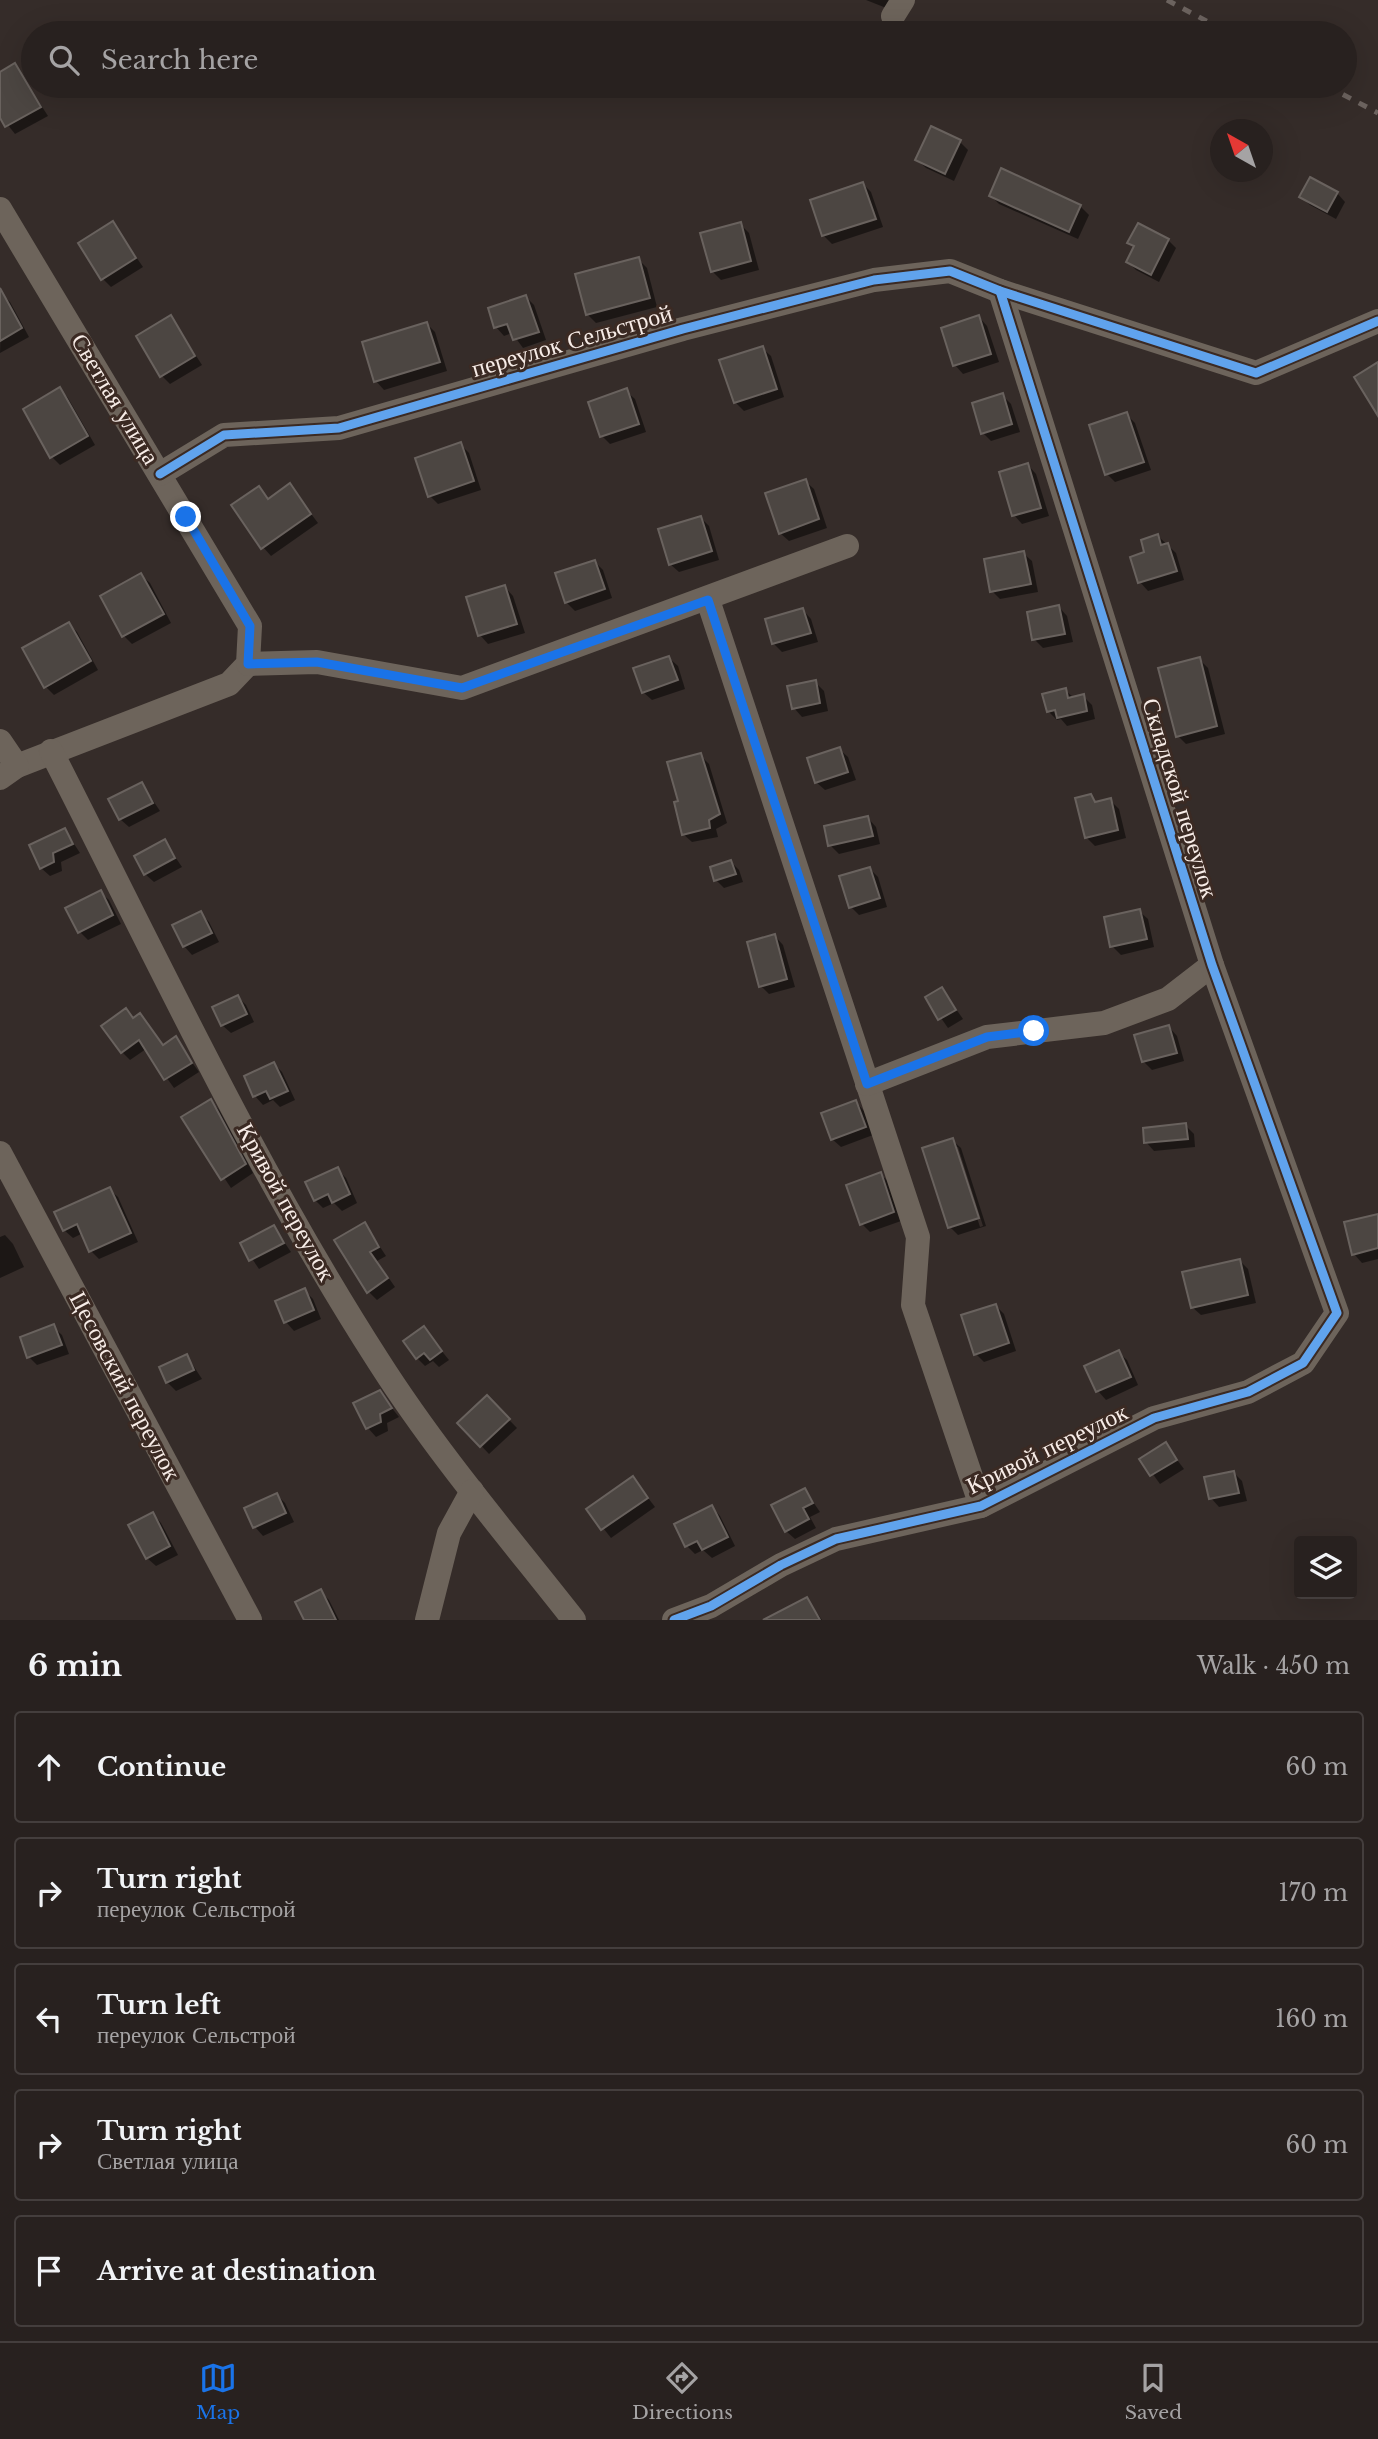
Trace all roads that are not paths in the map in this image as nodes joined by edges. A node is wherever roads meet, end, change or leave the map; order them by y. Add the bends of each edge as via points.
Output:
1 (0, 209) edge
2 (1000, 290) junction
3 (1378, 321) edge
4 (160, 474) junction
5 (847, 546) dead end
6 (708, 600) junction
7 (248, 664) junction
8 (0, 741) edge
9 (51, 751) junction
10 (8, 772) edge
11 (1212, 965) junction
12 (867, 1084) junction
13 (0, 1153) edge
14 (1337, 1313) joint
15 (472, 1491) junction
16 (981, 1506) junction
17 (250, 1620) edge
18 (427, 1620) edge
19 (574, 1620) edge
20 (674, 1620) edge

1 - 4 street, Светлая улица
2 - 3 street, переулок Сельстрой via 1256,373
2 - 4 street, переулок Сельстрой via 950,271 874,280 683,329 338,428 225,435
2 - 11 street, Складской переулок
4 - 7 street, Светлая улица via 250,626
5 - 6 street
6 - 7 street via 462,688 317,662
6 - 12 street
7 - 9 street via 229,684
8 - 10 street
9 - 10 street
9 - 15 street, Кривой переулок via 300,1234 380,1365
11 - 12 street via 1168,999 1104,1023 987,1037
11 - 14 street, Складской переулок
12 - 16 street via 918,1237 913,1305
13 - 17 street, Цесовский переулок
14 - 16 street, Кривой переулок via 1303,1363 1248,1392 1154,1418
15 - 18 street via 449,1533
15 - 19 street, Кривой переулок
16 - 20 street, Кривой переулок via 836,1539 711,1606

